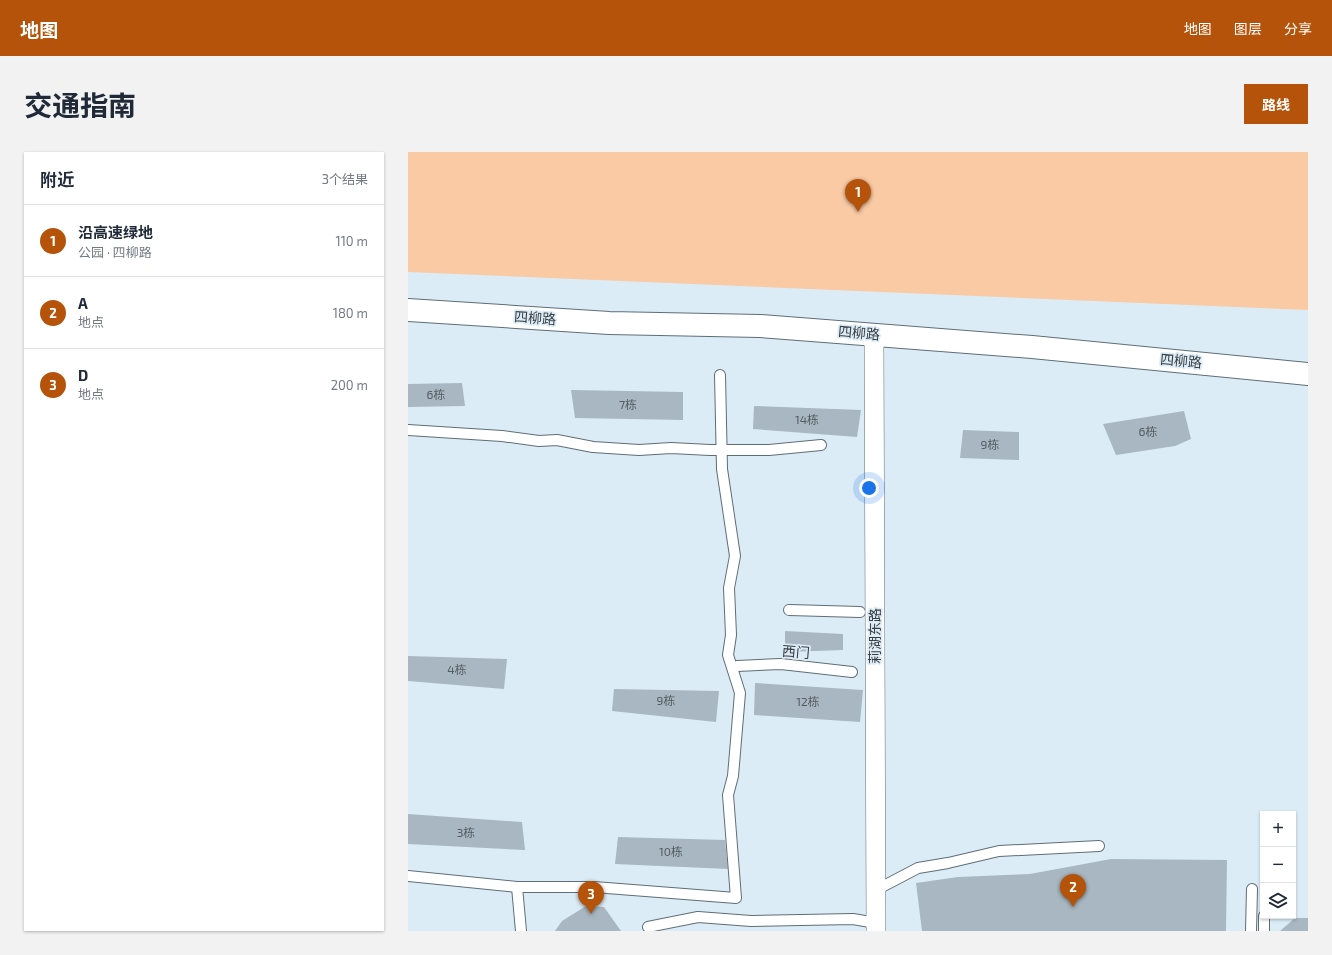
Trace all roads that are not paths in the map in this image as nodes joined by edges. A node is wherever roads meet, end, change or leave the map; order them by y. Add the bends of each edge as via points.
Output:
1 (408, 310) edge
2 (874, 341) dead end
3 (1308, 374) edge
4 (720, 375) dead end
5 (408, 430) edge
6 (821, 445) dead end
7 (789, 610) dead end
8 (860, 612) dead end
9 (737, 666) dead end
10 (852, 672) dead end
11 (1099, 846) dead end
12 (408, 876) edge
13 (517, 886) junction
14 (1252, 889) dead end
15 (876, 890) junction
16 (1264, 919) edge
17 (648, 927) dead end
18 (876, 927) edge
19 (521, 931) edge
20 (1251, 931) edge
21 (1264, 931) edge

1 - 3 street, 四柳路 via 608,323 790,328 1032,347
2 - 15 street, 莉湖东路
4 - 13 lane via 722,469 735,556 729,588 731,634 728,655 740,693 733,776 728,795 736,898 594,887
5 - 6 lane via 539,441 557,440 593,447 639,450 769,450
7 - 8 lane
9 - 10 lane, 西门 via 781,664
11 - 15 lane via 999,851 918,868
12 - 13 lane
13 - 19 lane
14 - 20 lane
15 - 18 street, 莉湖东路
16 - 21 lane
17 - 18 lane via 698,917 751,921 853,919

